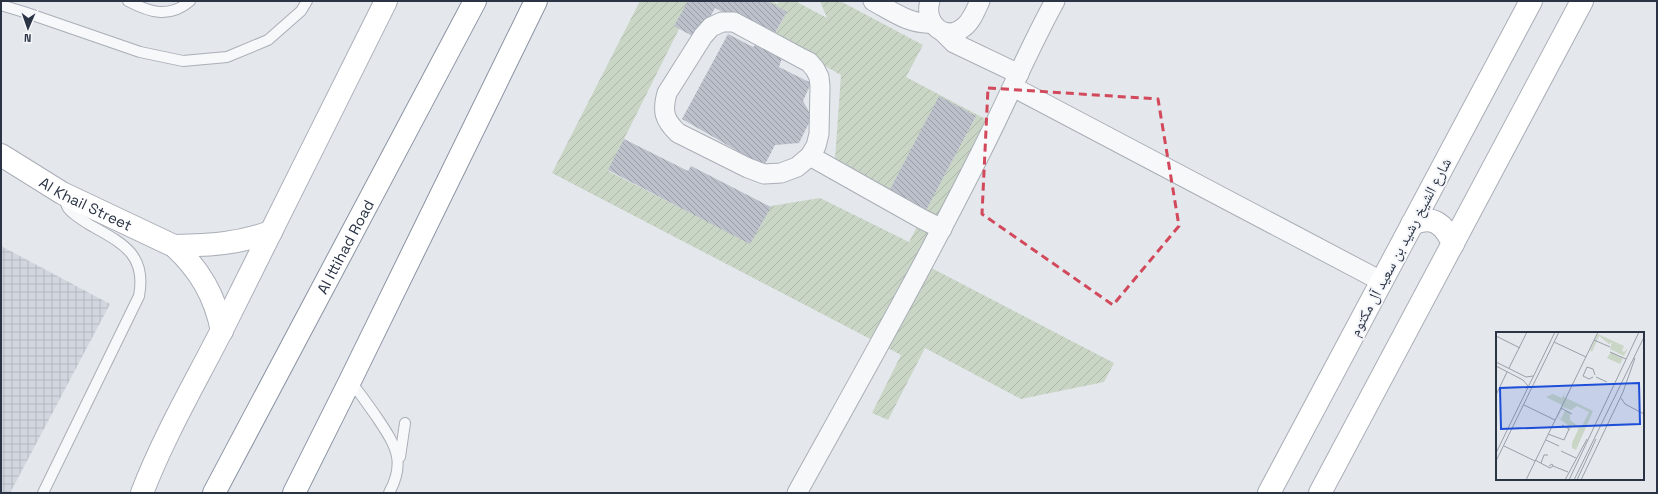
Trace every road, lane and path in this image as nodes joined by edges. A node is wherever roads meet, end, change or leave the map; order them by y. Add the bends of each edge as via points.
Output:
1 (190, 1) edge
2 (307, 1) edge
3 (386, 1) edge
4 (475, 1) edge
5 (536, 1) edge
6 (873, 1) edge
7 (930, 1) edge
8 (980, 1) edge
9 (1054, 1) edge
10 (1531, 1) edge
11 (1582, 1) edge
12 (134, 2) edge
13 (1, 5) edge
14 (938, 27) junction
15 (1016, 80) junction
16 (1, 155) edge
17 (810, 156) junction
18 (62, 192) junction
19 (1412, 224) junction
20 (942, 229) junction
21 (272, 232) junction
22 (1453, 244) junction
23 (174, 246) junction
24 (1381, 281) junction
25 (222, 331) junction
26 (350, 381) junction
27 (405, 423) dead end
28 (399, 465) junction
29 (43, 493) edge
30 (142, 493) edge
31 (214, 493) edge
32 (294, 493) edge
33 (389, 493) edge
34 (797, 493) edge
35 (1269, 493) edge
36 (1320, 493) edge

1 - 12 lane via 173,10 160,12 146,10
2 - 13 lane via 301,11 268,40 227,57 183,61 140,52
3 - 21 main road
4 - 31 main road, Al Ittihad Road
5 - 26 main road
6 - 14 street via 908,20
7 - 14 street via 928,16
8 - 14 street via 965,27 951,33
9 - 15 street
10 - 19 main road, شارع الشيخ رشيد بن سعيد آل مكتوم
11 - 22 main road
14 - 15 street via 954,43
15 - 20 street
15 - 24 street
16 - 18 main road, Al Khail Street
17 - 17 street via 819,134 820,86 815,69 809,62 734,22 722,22 711,27 667,94 664,104 665,115 670,125 678,133 764,174 781,173 797,167
17 - 20 street
18 - 23 main road, Al Khail Street
18 - 29 lane via 68,208 76,215 130,250 140,272 141,284 139,296
19 - 22 main road via 1421,220 1432,220 1442,225
19 - 24 main road, شارع الشيخ رشيد بن سعيد آل مكتوم
20 - 34 street
21 - 23 main road, Al Khail Street via 225,244
21 - 25 main road
22 - 36 main road
23 - 25 main road, Al Khail Street via 186,257 206,284
24 - 35 main road, شارع الشيخ رشيد بن سعيد آل مكتوم
25 - 30 main road via 188,393
26 - 28 lane via 392,440
26 - 32 main road
27 - 28 lane
28 - 33 lane via 397,477

